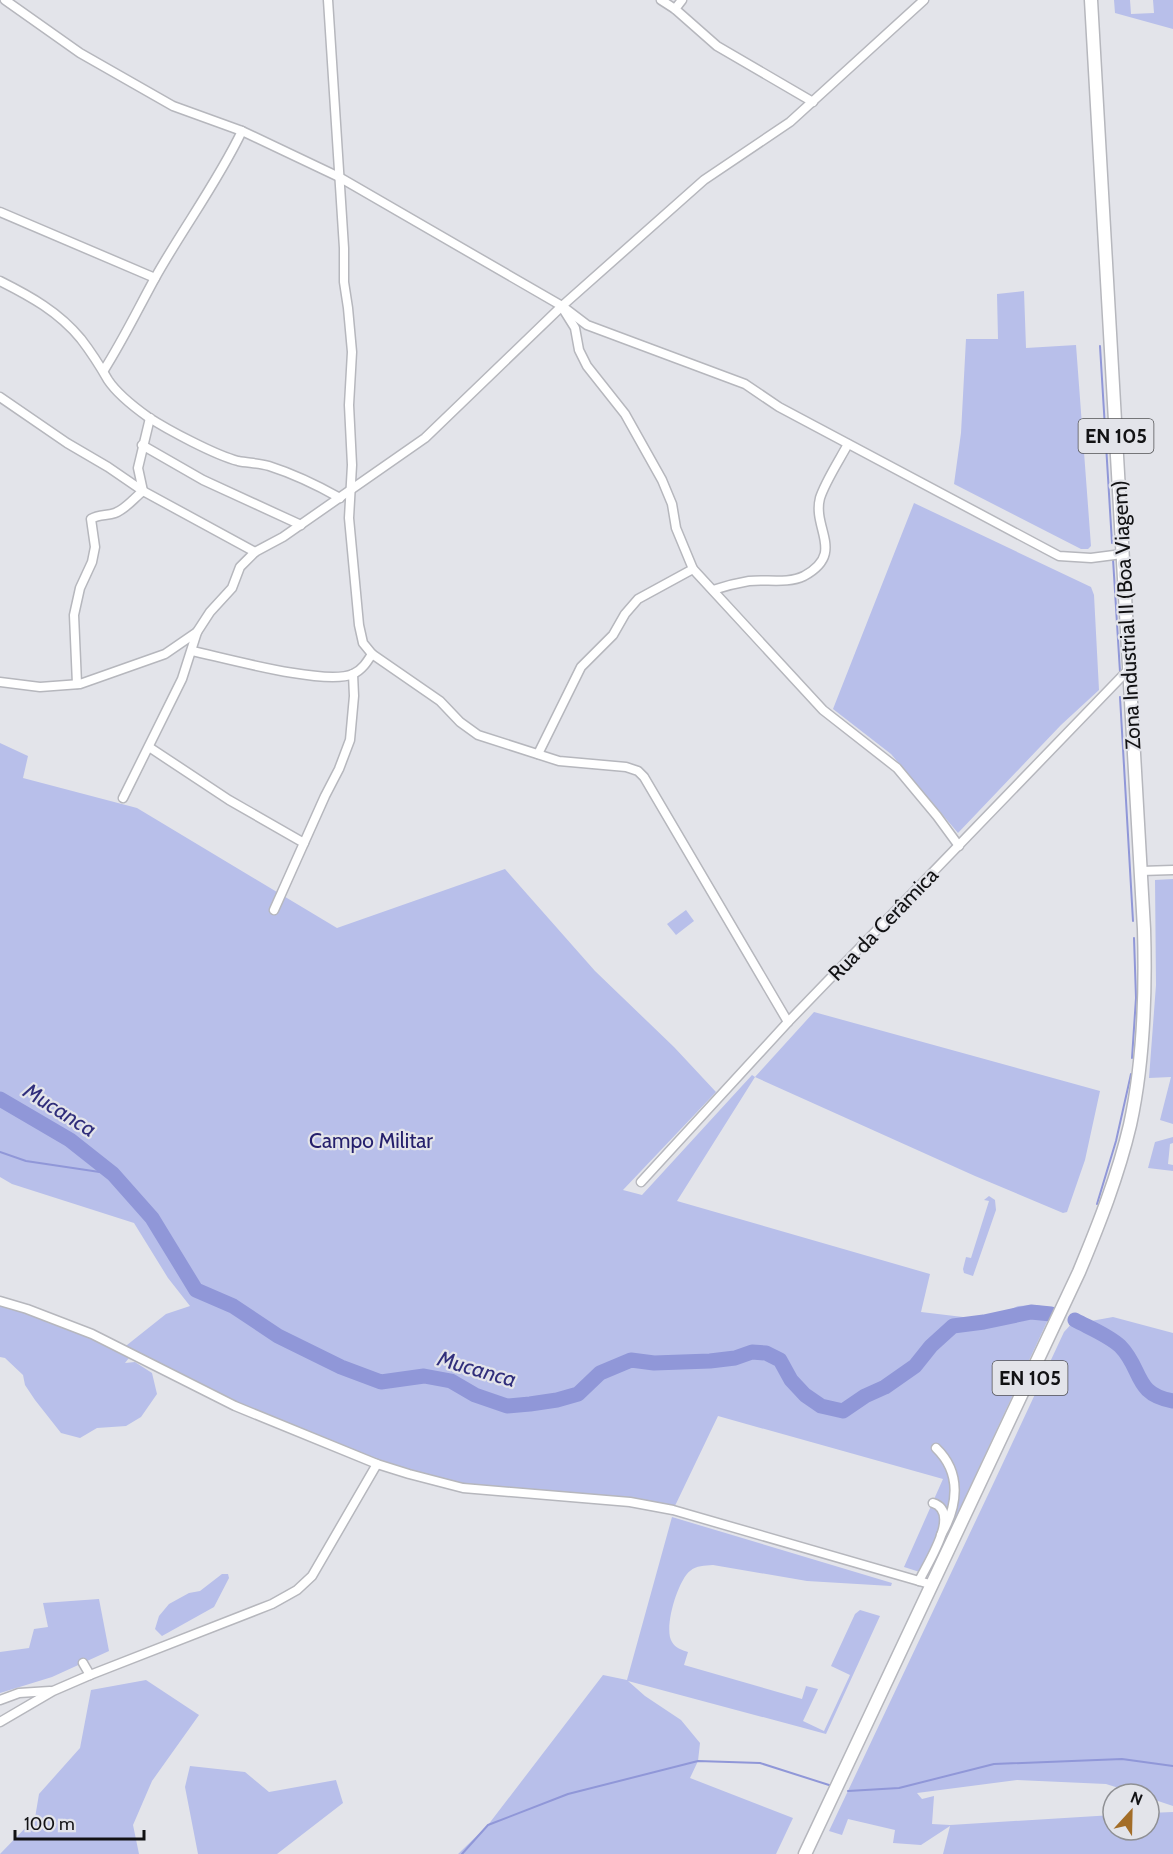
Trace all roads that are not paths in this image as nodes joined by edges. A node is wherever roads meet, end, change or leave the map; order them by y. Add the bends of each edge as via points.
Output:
1 (5, 0) edge
2 (328, 0) edge
3 (661, 0) edge
4 (682, 0) edge
5 (924, 0) edge
6 (1091, 0) edge
7 (675, 9) junction
8 (813, 102) junction
9 (242, 131) junction
10 (339, 177) junction
11 (0, 212) edge
12 (155, 278) junction
13 (0, 281) edge
14 (562, 306) junction
15 (104, 370) junction
16 (0, 397) edge
17 (150, 418) junction
18 (848, 444) junction
19 (142, 445) junction
20 (143, 491) junction
21 (351, 491) junction
22 (340, 498) junction
23 (301, 525) junction
24 (255, 552) junction
25 (1122, 554) junction
26 (693, 569) junction
27 (713, 590) junction
28 (197, 632) junction
29 (192, 651) junction
30 (372, 654) junction
31 (1129, 669) junction
32 (353, 674) junction
33 (0, 682) edge
34 (76, 684) junction
35 (149, 747) junction
36 (538, 754) junction
37 (123, 798) dead end
38 (304, 843) junction
39 (959, 846) junction
40 (1173, 870) edge
41 (1141, 871) junction
42 (274, 910) dead end
43 (788, 1022) junction
44 (641, 1182) dead end
45 (0, 1301) edge
46 (936, 1448) dead end
47 (376, 1464) junction
48 (933, 1503) dead end
49 (941, 1535) junction
50 (919, 1581) junction
51 (933, 1585) junction
52 (83, 1663) dead end
53 (90, 1675) junction
54 (53, 1691) junction
55 (0, 1700) edge
56 (0, 1722) edge
57 (805, 1854) edge

1 - 9 street via 80,53 173,106
2 - 10 street
3 - 7 street
4 - 7 street
5 - 8 street
6 - 25 main road, Zona Industrial II (Boa Viagem) / EN 105
7 - 8 street via 717,46
8 - 14 street via 704,180
9 - 10 street
9 - 12 street
10 - 14 street
10 - 21 street via 352,352
11 - 12 street
12 - 15 street
13 - 15 street via 32,296 60,317
14 - 18 street via 587,326 745,384
14 - 21 street via 425,438
14 - 26 street via 575,328 587,366 625,414 662,480
15 - 17 street via 123,398
16 - 20 street
17 - 19 street
17 - 22 street via 237,460 267,465
18 - 25 street via 1059,556 1091,558
18 - 27 street via 820,498 818,519 826,550 819,564 803,576
19 - 20 street via 138,468
19 - 23 street via 203,480
20 - 24 street
20 - 34 street via 119,511 91,519 95,547 74,615
21 - 22 street
21 - 30 street via 349,518 359,625 363,643
22 - 23 street
23 - 24 street
24 - 28 street via 240,567 232,588
25 - 31 main road, Zona Industrial II (Boa Viagem) / EN 105
26 - 27 street
26 - 36 street via 638,599 625,614 613,635 581,667
27 - 39 street via 823,710 897,768
28 - 29 street
28 - 34 street via 165,654
29 - 32 street via 297,674
29 - 35 street
30 - 32 street via 365,666
30 - 36 street via 440,701 478,735
31 - 39 street, Rua da Cerâmica
31 - 41 main road, Zona Industrial II (Boa Viagem) / EN 105
32 - 38 street via 350,740
33 - 34 street via 40,687
35 - 37 street
35 - 38 street via 228,800
36 - 43 street via 626,768 644,777
38 - 42 street
39 - 43 street, Rua da Cerâmica
40 - 41 street
41 - 51 main road, EN 105 via 1145,958 1142,1045 1125,1146 1079,1272
43 - 44 street, Rua da Cerâmica
45 - 47 street via 92,1334 235,1406
46 - 49 street via 950,1466 956,1488
47 - 50 street via 463,1488 630,1502 673,1510
47 - 53 street via 312,1576 297,1590 272,1604
48 - 49 street via 944,1512
49 - 50 street
50 - 51 street
51 - 57 main road, EN 105
52 - 53 street
53 - 54 street
54 - 55 street via 19,1693
54 - 56 street

